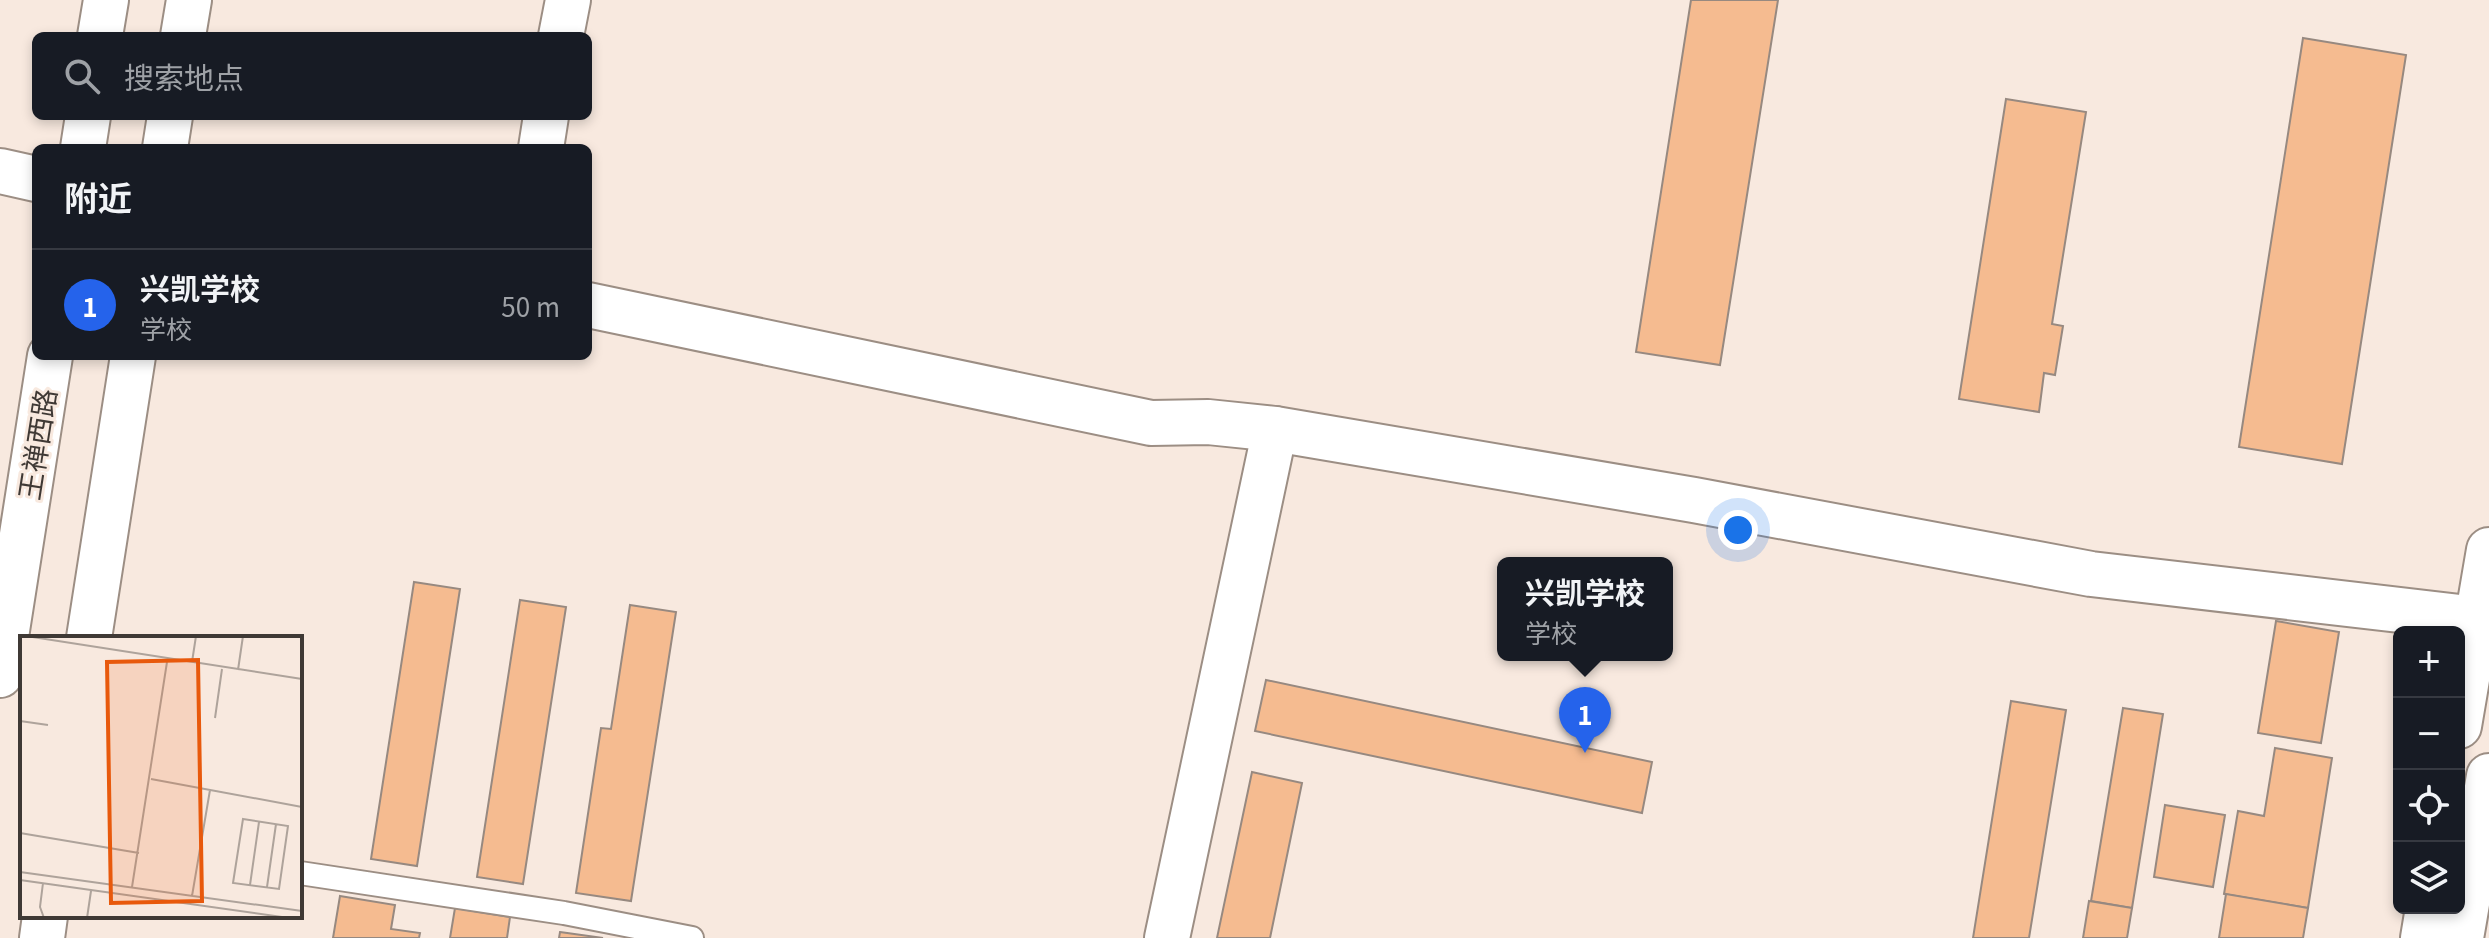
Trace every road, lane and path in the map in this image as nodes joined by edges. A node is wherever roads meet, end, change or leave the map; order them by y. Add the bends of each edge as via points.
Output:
1 (106, 0) edge
2 (189, 0) edge
3 (568, 0) edge
4 (101, 32) edge
5 (184, 32) edge
6 (562, 32) edge
7 (87, 120) edge
8 (169, 120) edge
9 (545, 120) edge
10 (84, 144) edge
11 (166, 144) edge
12 (542, 144) edge
13 (0, 171) edge
14 (32, 178) edge
15 (592, 306) edge
16 (49, 360) edge
17 (132, 360) edge
18 (1275, 429) junction
19 (2489, 550) edge
20 (2477, 619) junction
21 (89, 636) edge
22 (0, 675) edge
23 (2464, 698) edge
24 (2489, 776) edge
25 (2481, 872) edge
26 (302, 873) edge
27 (2427, 914) edge
28 (45, 918) edge
29 (42, 938) edge
30 (692, 938) edge
31 (1167, 938) edge
32 (2423, 938) edge
33 (2461, 938) edge

1 - 4 street
2 - 5 street
3 - 6 street
7 - 10 street
8 - 11 street
9 - 12 street
13 - 14 street
15 - 18 street via 1151,423
16 - 22 street, 王禅西路
17 - 21 street
18 - 20 street via 2091,574
18 - 31 street
19 - 20 street
20 - 23 street
24 - 25 street
25 - 33 street
26 - 30 lane
27 - 32 street
28 - 29 street

